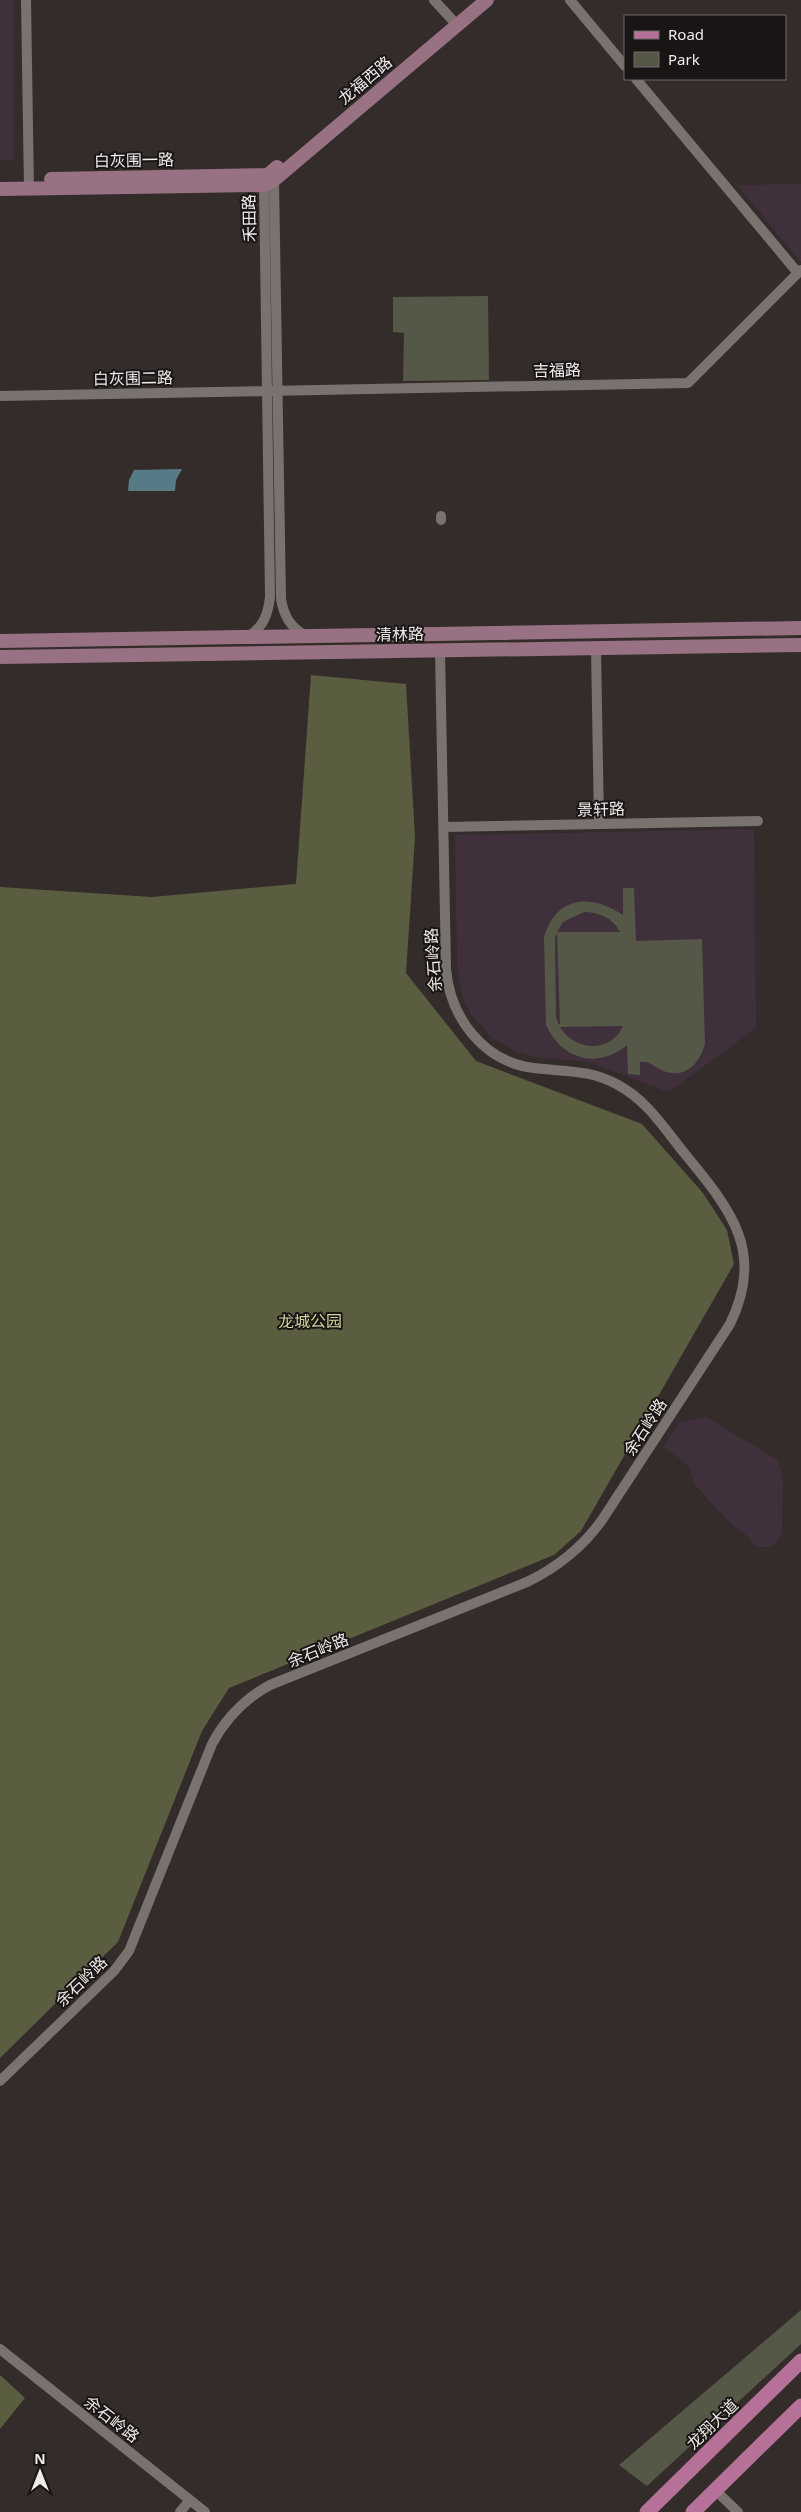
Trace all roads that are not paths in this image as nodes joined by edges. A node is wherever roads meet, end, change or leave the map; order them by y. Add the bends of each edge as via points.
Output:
1 (26, 0) edge
2 (434, 0) edge
3 (473, 0) edge
4 (487, 0) edge
5 (570, 0) edge
6 (454, 22) junction
7 (624, 65) edge
8 (637, 80) edge
9 (0, 180) edge
10 (269, 180) junction
11 (29, 184) junction
12 (0, 190) edge
13 (799, 271) edge
14 (267, 390) junction
15 (278, 390) junction
16 (0, 396) edge
17 (801, 628) edge
18 (306, 636) junction
19 (248, 637) junction
20 (0, 641) edge
21 (801, 645) edge
22 (596, 648) junction
23 (440, 651) junction
24 (0, 657) edge
25 (758, 821) dead end
26 (600, 824) junction
27 (444, 827) junction
28 (0, 2081) edge
29 (0, 2349) edge
30 (801, 2361) edge
31 (801, 2406) edge
32 (715, 2490) junction
33 (190, 2500) junction
34 (180, 2512) edge
35 (205, 2512) edge
36 (646, 2512) edge
37 (693, 2512) edge
38 (738, 2512) edge

1 - 11 street
2 - 6 street
3 - 6 main road, 龙福西路
4 - 6 main road, 龙福西路
5 - 7 street
6 - 10 main road, 龙福西路
8 - 13 street
9 - 11 main road, 白灰围一路
10 - 11 main road, 白灰围一路
10 - 14 street, 禾田路
10 - 15 street, 禾田路
11 - 12 main road, 白灰围一路
13 - 15 street, 吉福路 via 688,383
14 - 15 street, 吉福路
14 - 16 street, 白灰围二路
14 - 19 street, 禾田路 via 270,597 264,621
15 - 18 street, 禾田路 via 281,598 288,621
17 - 18 main road, 清林路
18 - 19 main road, 清林路
19 - 20 main road, 清林路
21 - 22 main road, 清林路
22 - 23 main road, 清林路
22 - 26 street
23 - 24 main road, 清林路
23 - 27 street, 余石岭路
25 - 26 street, 景轩路
26 - 27 street, 景轩路
27 - 28 street, 余石岭路 via 447,981 453,1004 462,1020 480,1043 510,1061 534,1068 575,1070 598,1076 624,1088 647,1105 734,1220 742,1243 744,1266 739,1302 730,1324 602,1520 564,1561 527,1582 270,1686 232,1714 212,1744 129,1951 114,1971
29 - 33 street, 余石岭路
30 - 36 main road, 龙翔大道
31 - 32 main road
32 - 37 main road
32 - 38 street
33 - 34 street
33 - 35 street, 余石岭路

